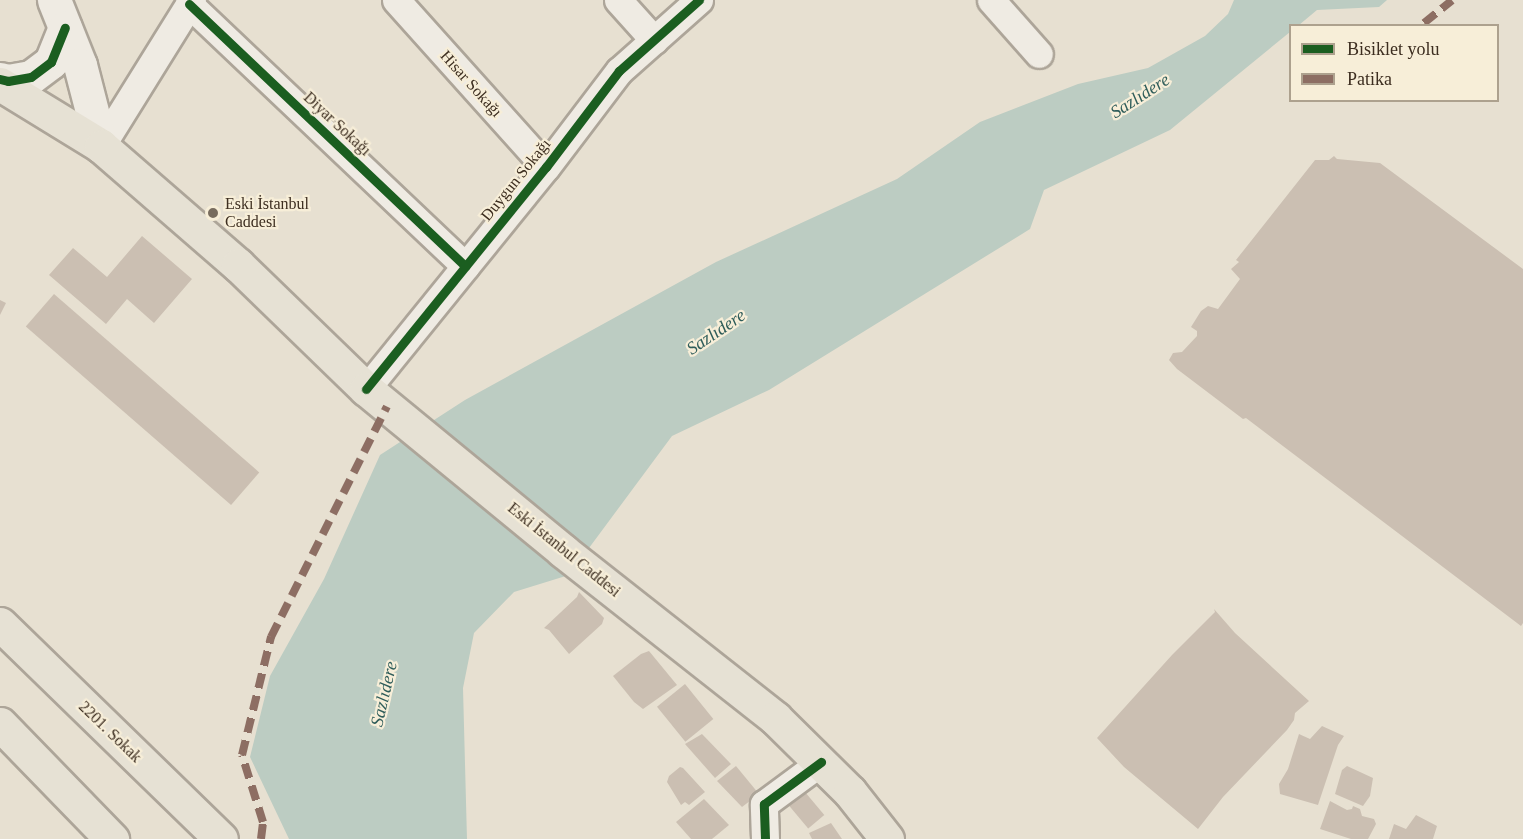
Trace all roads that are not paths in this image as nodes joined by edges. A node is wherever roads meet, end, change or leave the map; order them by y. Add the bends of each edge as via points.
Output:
1 (396, 0) edge
2 (618, 0) edge
3 (699, 0) edge
4 (991, 0) edge
5 (191, 2) edge
6 (59, 14) edge
7 (654, 40) junction
8 (1039, 54) dead end
9 (0, 79) edge
10 (0, 84) edge
11 (101, 146) junction
12 (546, 167) junction
13 (465, 266) junction
14 (366, 389) junction
15 (0, 624) edge
16 (0, 724) edge
17 (820, 762) junction
18 (112, 839) edge
19 (221, 839) edge
20 (765, 839) edge
21 (887, 839) edge

1 - 12 street, Hisar Sokağı
2 - 7 street
3 - 7 street, Duygun Sokağı
4 - 8 street
5 - 11 street
5 - 13 street, Diyar Sokağı
6 - 9 street via 51,62 31,76
6 - 11 street via 80,65
7 - 12 street, Duygun Sokağı via 619,70
10 - 11 main road, Eski İstanbul Caddesi
11 - 14 main road, Eski İstanbul Caddesi via 238,265
12 - 13 street, Duygun Sokağı
13 - 14 street, Duygun Sokağı
14 - 17 main road, Eski İstanbul Caddesi via 775,718
15 - 19 main road, 2201. Sokak
16 - 18 main road
17 - 20 street via 764,804
17 - 21 main road, Eski İstanbul Caddesi

